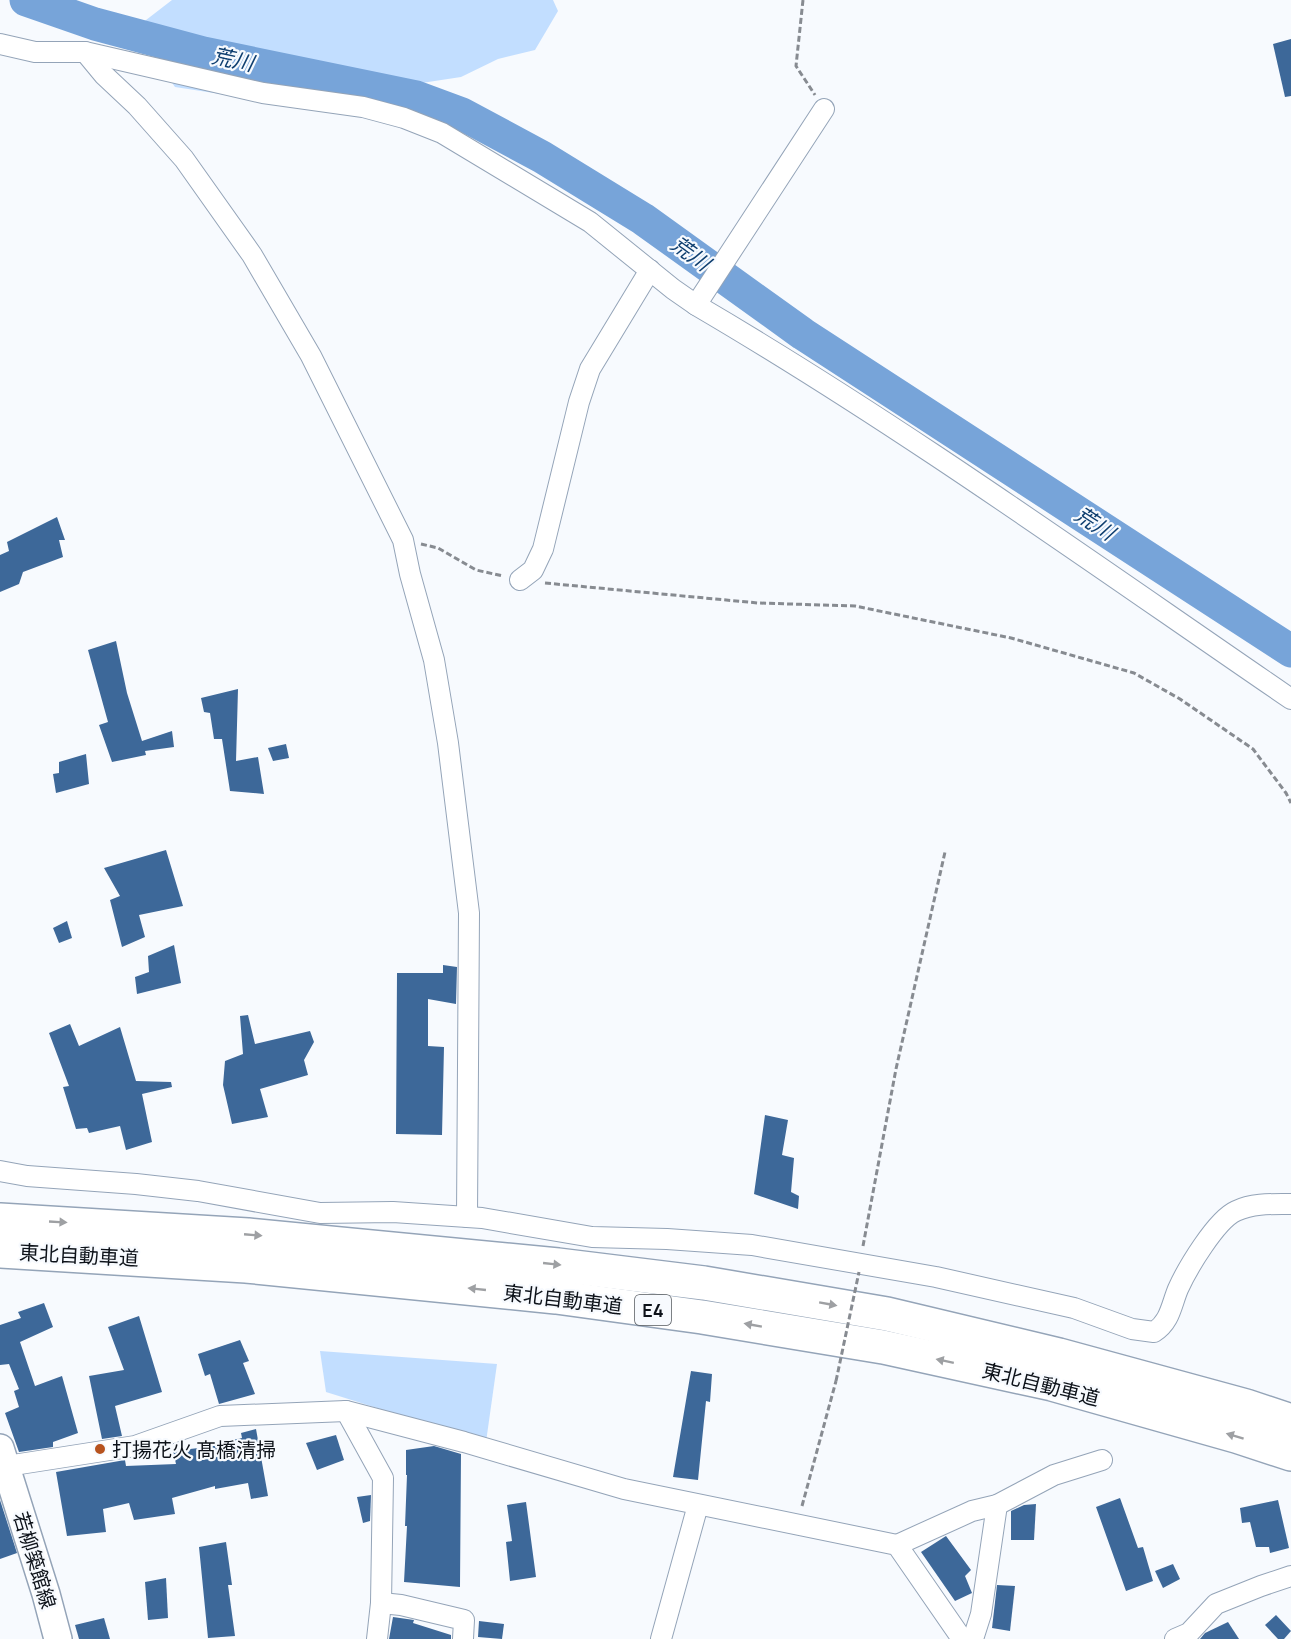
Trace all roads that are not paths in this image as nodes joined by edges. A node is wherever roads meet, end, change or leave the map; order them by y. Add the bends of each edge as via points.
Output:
1 (0, 44) edge
2 (85, 52) junction
3 (824, 110) road end
4 (650, 270) junction
5 (700, 300) junction
6 (520, 580) road end
7 (1291, 699) edge
8 (0, 1171) edge
9 (1291, 1204) edge
10 (467, 1216) junction
11 (0, 1220) edge
12 (0, 1251) edge
13 (346, 1411) junction
14 (1291, 1421) edge
15 (1291, 1454) edge
16 (3, 1457) edge
17 (1102, 1460) dead end
18 (698, 1505) junction
19 (997, 1505) junction
20 (897, 1545) junction
21 (1291, 1576) edge
22 (381, 1603) junction
23 (58, 1639) edge
24 (377, 1639) edge
25 (463, 1639) edge
26 (661, 1639) edge
27 (962, 1639) edge
28 (973, 1639) edge
29 (1174, 1639) edge

1 - 2 street via 35,52
2 - 4 street via 263,93 363,107 404,118 442,133 554,199
2 - 10 street via 184,159 252,255 311,356 403,540 434,660 469,913
3 - 5 street
4 - 5 street
4 - 6 street via 590,369 543,549 533,570
5 - 7 street
8 - 10 street via 177,1189 320,1213
9 - 10 street via 1257,1205 1234,1212 1198,1253 1164,1326 1154,1332 1132,1329 1074,1308 936,1277 860,1267 752,1245 592,1237
11 -> 14 highway, 東北自動車道 / E4 via 248,1235 704,1283 886,1314 1047,1352
15 -> 12 highway, 東北自動車道 / E4 via 1052,1384 883,1347 702,1317 556,1297 246,1266
13 - 16 street via 220,1416 135,1446
13 - 18 street via 624,1489
13 - 22 street via 383,1478
16 - 23 main road, 若柳築館線
17 - 19 street via 1054,1475
18 - 20 street
18 - 26 street
19 - 20 street via 972,1511
19 - 28 street via 981,1614
20 - 27 street
21 - 29 street via 1216,1604 1189,1633
22 - 24 street
22 - 25 street via 464,1620

